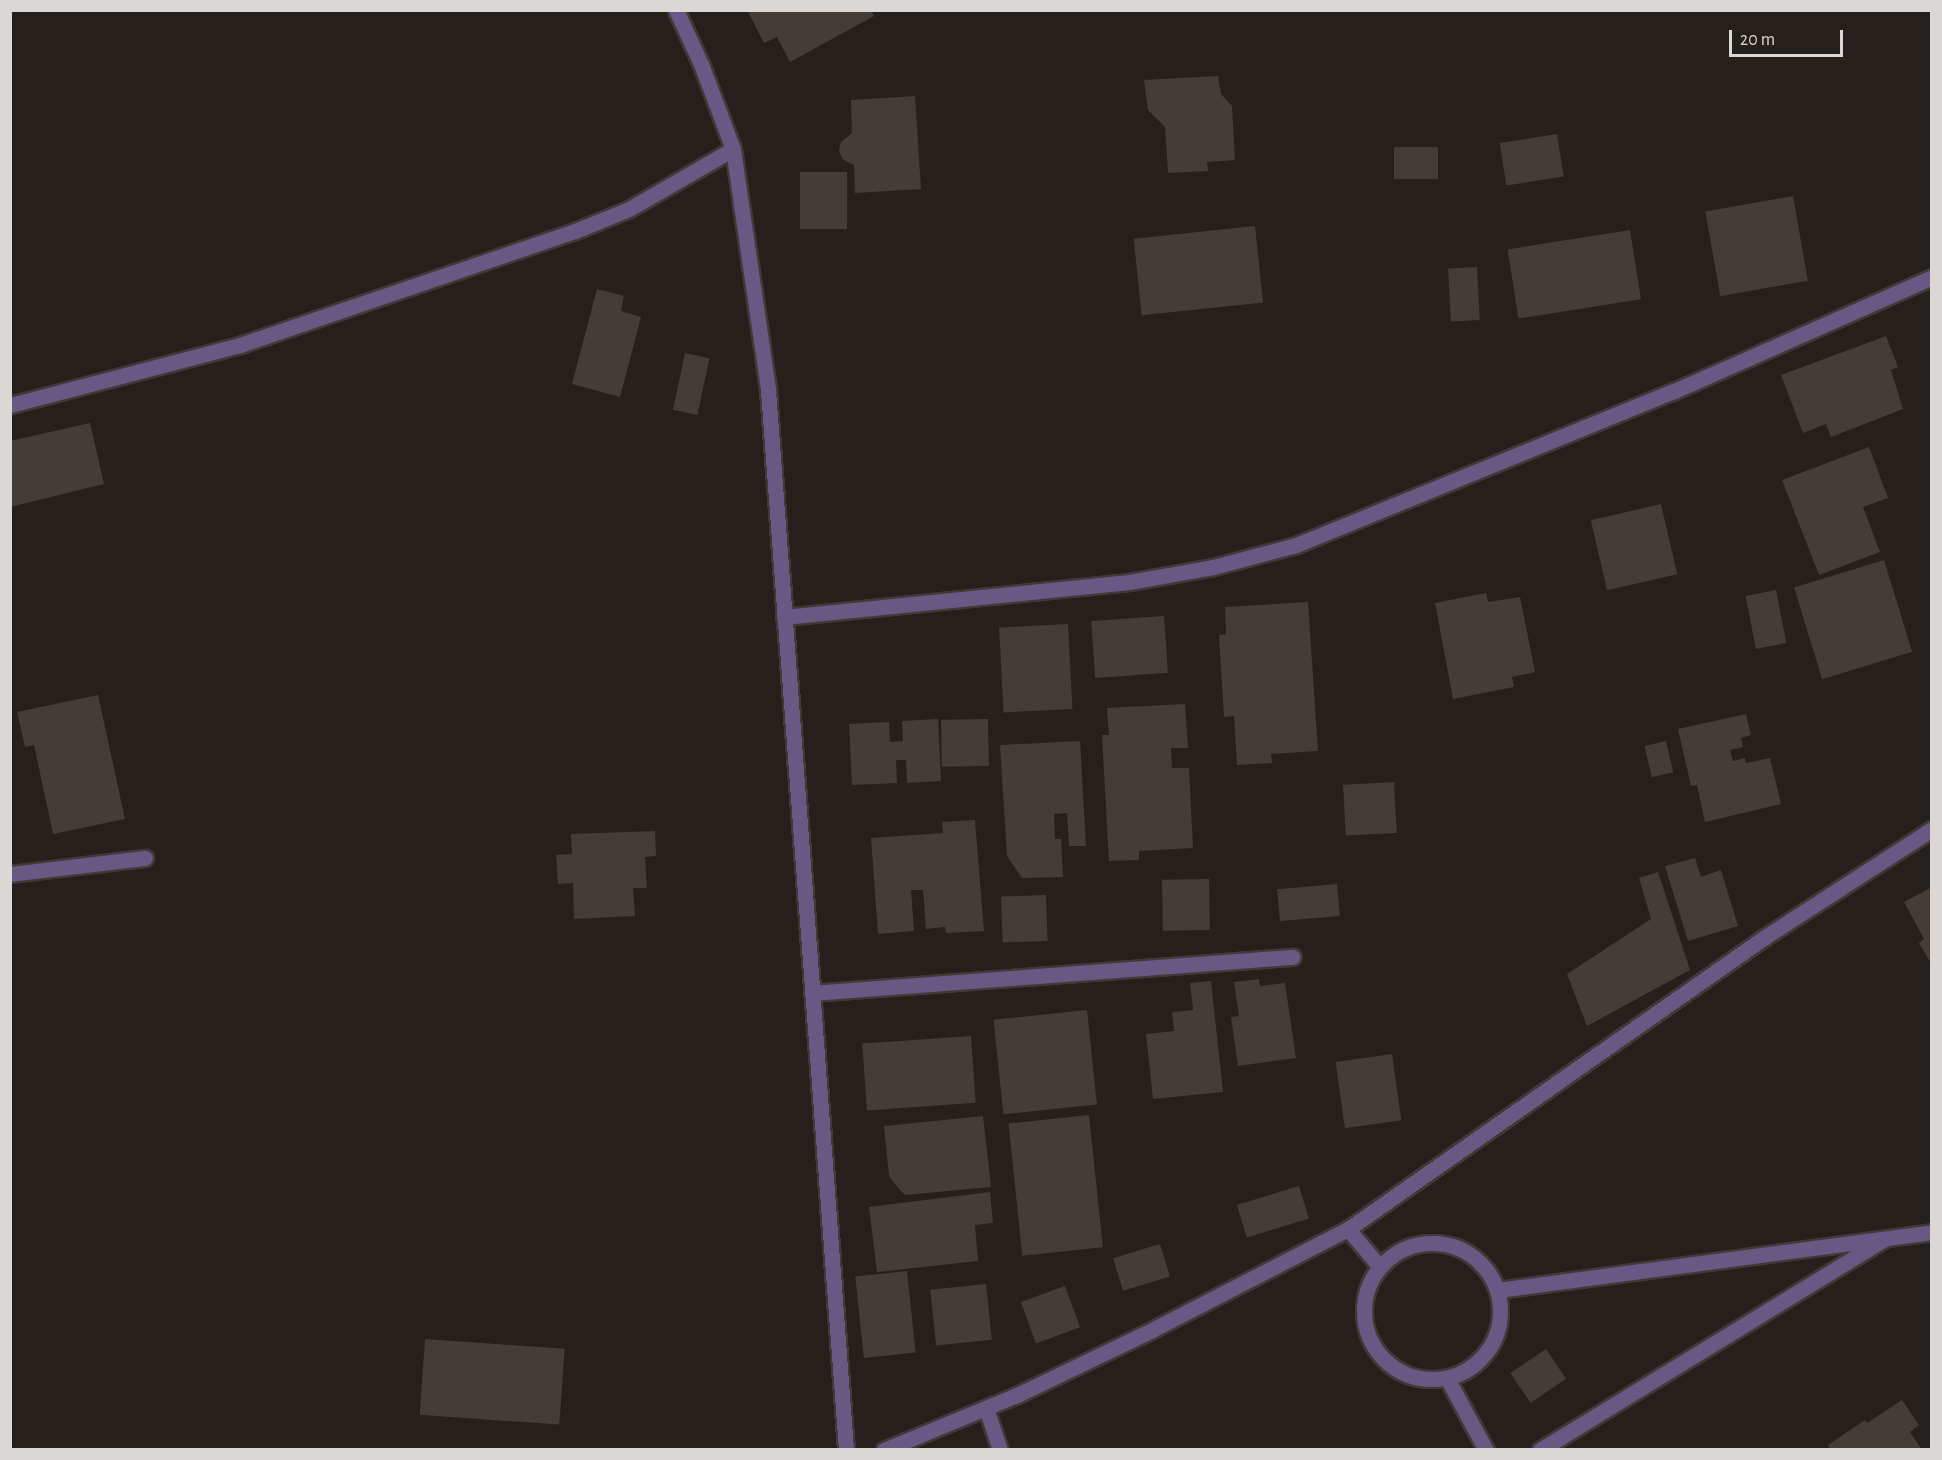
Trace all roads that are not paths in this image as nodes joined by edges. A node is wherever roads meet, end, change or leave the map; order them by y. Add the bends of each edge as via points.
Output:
1 (676, 10) edge
2 (733, 148) junction
3 (1932, 277) edge
4 (10, 405) edge
5 (784, 617) junction
6 (1932, 829) edge
7 (145, 858) dead end
8 (10, 874) edge
9 (1293, 957) dead end
10 (812, 993) junction
11 (1348, 1228) junction
12 (1932, 1232) edge
13 (1889, 1236) junction
14 (1379, 1266) junction
15 (1498, 1290) junction
16 (1447, 1378) junction
17 (986, 1408) junction
18 (846, 1449) edge
19 (884, 1449) edge
20 (1000, 1449) edge
21 (1486, 1449) edge
22 (1540, 1449) edge

1 - 2 street
2 - 4 street via 629,209 575,231 240,345
2 - 5 street via 768,390
3 - 5 street via 1674,391 1296,544 1213,567 1129,582
5 - 10 street
6 - 11 street via 1765,938
7 - 8 street
9 - 10 street
10 - 18 street
11 - 14 street
11 - 17 street via 1152,1330
12 - 13 street
13 - 15 street
13 - 22 street
14 - 15 street via 1409,1246 1446,1243 1479,1259
14 - 16 street via 1368,1284 1363,1305 1365,1327 1373,1347 1406,1374 1426,1379
15 - 16 street via 1501,1318 1492,1345 1473,1366
16 - 21 street
17 - 19 street
17 - 20 street

